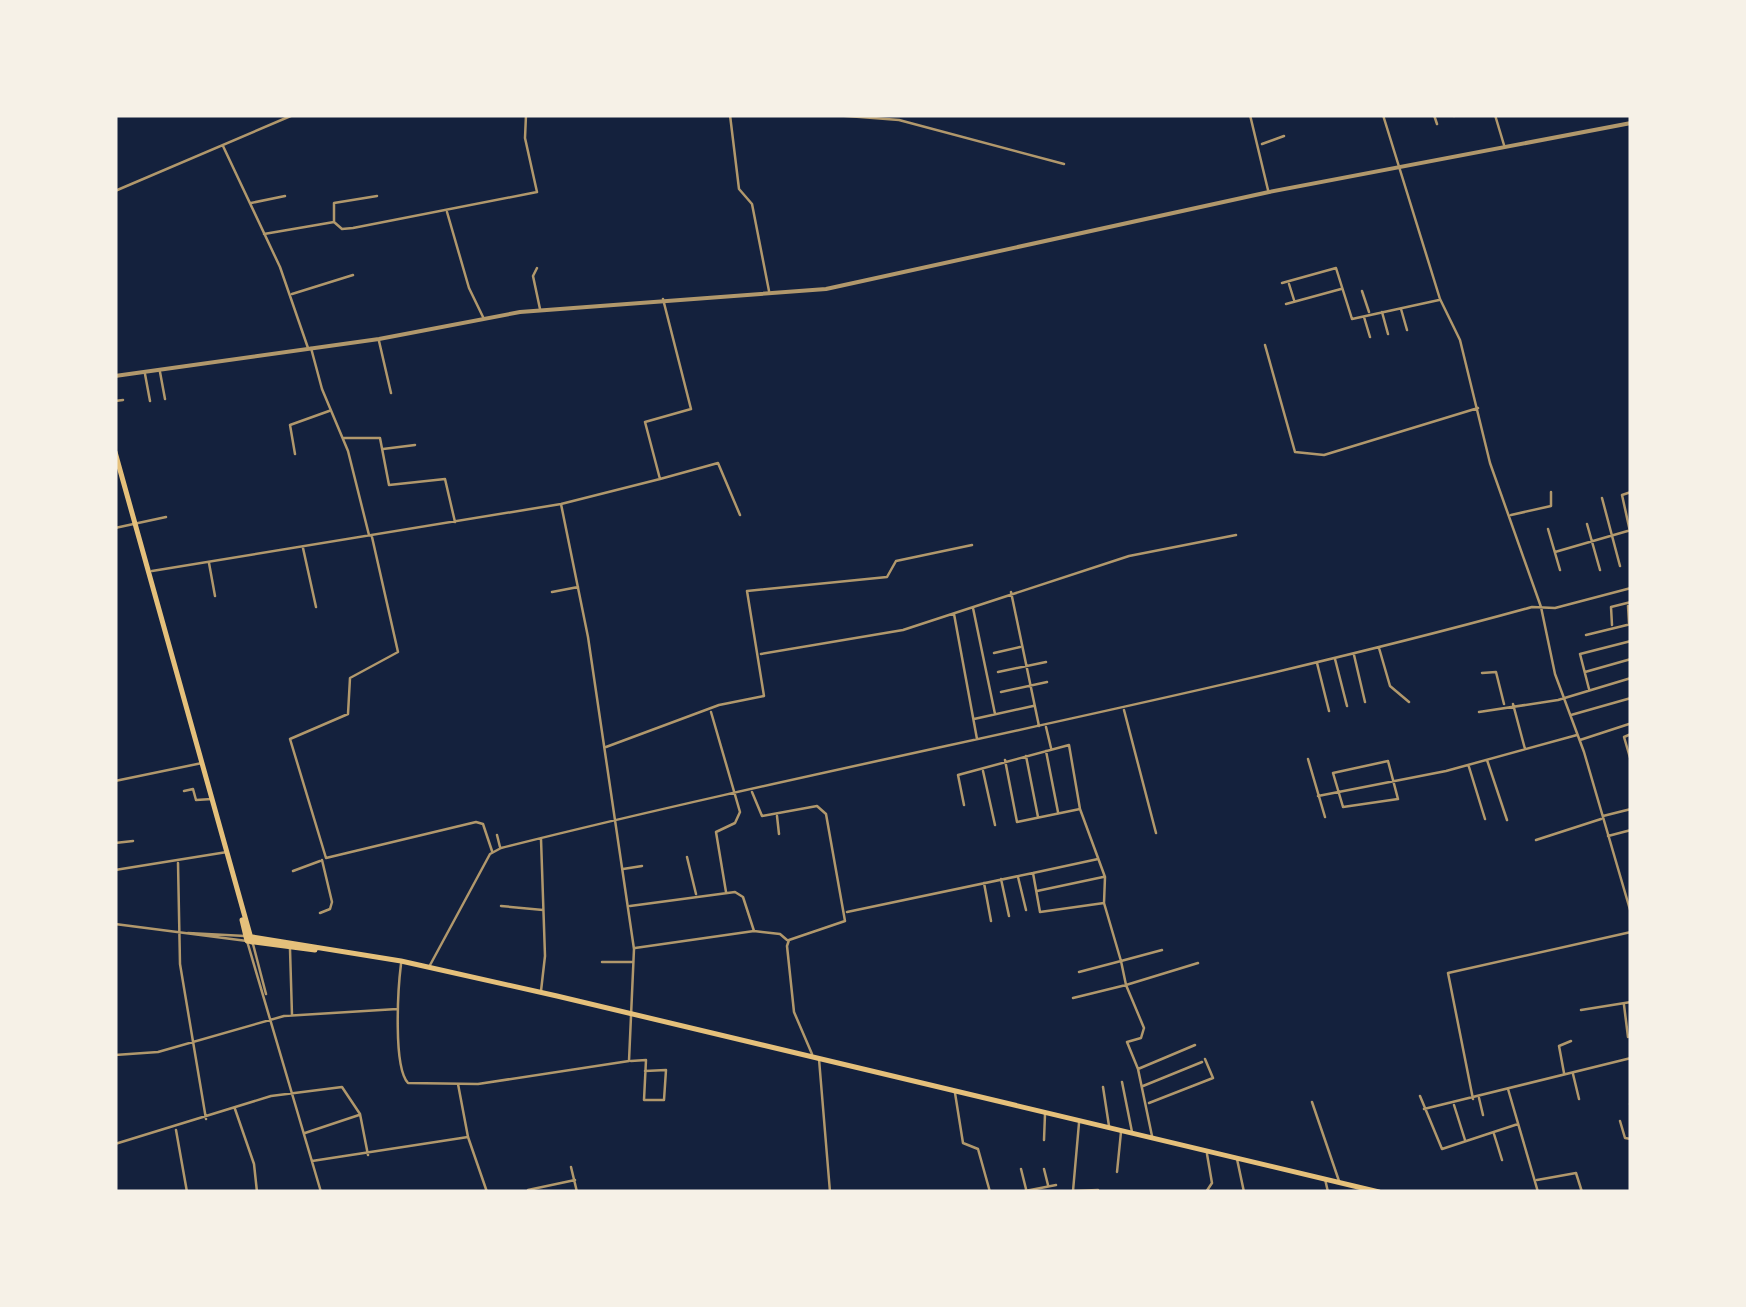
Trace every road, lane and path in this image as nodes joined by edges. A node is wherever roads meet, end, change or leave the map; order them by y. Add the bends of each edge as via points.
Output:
1 (294, 115) edge
2 (526, 115) edge
3 (730, 115) edge
4 (834, 115) edge
5 (1250, 115) edge
6 (1383, 115) edge
7 (1434, 115) edge
8 (1495, 115) edge
9 (281, 118) edge
10 (1437, 124) dead end
11 (1631, 124) edge
12 (1284, 136) dead end
13 (1261, 145) junction
14 (1504, 145) junction
15 (224, 146) junction
16 (1064, 164) dead end
17 (1397, 168) junction
18 (115, 192) edge
19 (1268, 192) junction
20 (285, 196) dead end
21 (377, 196) dead end
22 (249, 204) junction
23 (446, 210) junction
24 (334, 222) junction
25 (264, 234) junction
26 (537, 268) dead end
27 (353, 275) dead end
28 (1288, 281) junction
29 (1282, 283) dead end
30 (1343, 289) junction
31 (1362, 290) dead end
32 (769, 292) junction
33 (291, 295) junction
34 (663, 299) junction
35 (1440, 300) junction
36 (1294, 302) junction
37 (1286, 304) dead end
38 (1401, 307) junction
39 (540, 310) junction
40 (1382, 311) junction
41 (1366, 315) junction
42 (483, 318) junction
43 (1407, 330) dead end
44 (1388, 334) dead end
45 (1370, 338) dead end
46 (378, 339) junction
47 (1266, 345) dead end
48 (310, 349) junction
49 (160, 370) junction
50 (144, 372) junction
51 (115, 376) edge
52 (391, 393) dead end
53 (166, 399) dead end
54 (123, 400) dead end
55 (115, 401) edge
56 (150, 402) dead end
57 (1479, 408) junction
58 (331, 411) junction
59 (343, 438) junction
60 (415, 445) dead end
61 (382, 450) junction
62 (115, 452) edge
63 (295, 454) dead end
64 (660, 479) junction
65 (1551, 492) dead end
66 (1631, 492) edge
67 (1602, 498) dead end
68 (561, 504) junction
69 (740, 514) dead end
70 (1510, 515) junction
71 (166, 517) dead end
72 (455, 522) junction
73 (137, 524) junction
74 (1587, 524) dead end
75 (115, 528) edge
76 (1548, 530) dead end
77 (1631, 532) edge
78 (1236, 534) dead end
79 (1612, 535) junction
80 (370, 536) junction
81 (1592, 541) junction
82 (972, 545) dead end
83 (302, 546) junction
84 (1555, 552) junction
85 (208, 562) junction
86 (1620, 566) dead end
87 (1560, 570) dead end
88 (1600, 570) dead end
89 (151, 572) junction
90 (580, 587) junction
91 (1631, 588) edge
92 (552, 592) dead end
93 (1012, 592) junction
94 (215, 596) dead end
95 (1629, 603) edge
96 (972, 606) junction
97 (316, 607) dead end
98 (1541, 607) junction
99 (954, 614) junction
100 (1630, 624) edge
101 (1612, 628) junction
102 (1586, 635) dead end
103 (1631, 641) edge
104 (1022, 647) junction
105 (1378, 647) junction
106 (994, 653) dead end
107 (1353, 653) junction
108 (759, 654) junction
109 (1335, 658) junction
110 (1631, 660) edge
111 (1046, 662) dead end
112 (1317, 662) junction
113 (1026, 666) junction
114 (998, 672) dead end
115 (1584, 672) junction
116 (1482, 673) dead end
117 (1631, 678) edge
118 (1048, 682) dead end
119 (1030, 686) junction
120 (1001, 692) dead end
121 (1590, 692) junction
122 (1565, 698) junction
123 (1631, 698) edge
124 (1365, 702) dead end
125 (1409, 702) dead end
126 (1512, 704) junction
127 (1034, 706) junction
128 (1347, 706) dead end
129 (1505, 706) junction
130 (1124, 708) junction
131 (710, 711) junction
132 (1329, 711) dead end
133 (1479, 712) dead end
134 (996, 714) junction
135 (1571, 714) junction
136 (974, 720) junction
137 (1630, 724) edge
138 (1046, 726) junction
139 (1039, 728) junction
140 (1631, 734) edge
141 (1579, 737) junction
142 (978, 740) junction
143 (604, 747) junction
144 (1048, 749) junction
145 (1526, 751) junction
146 (1630, 753) edge
147 (1026, 755) junction
148 (1308, 759) dead end
149 (1004, 760) junction
150 (1486, 760) junction
151 (1631, 761) edge
152 (203, 762) junction
153 (1468, 765) junction
154 (983, 770) junction
155 (115, 781) edge
156 (1395, 783) junction
157 (1338, 790) junction
158 (184, 791) dead end
159 (752, 791) junction
160 (734, 794) junction
161 (1318, 796) junction
162 (213, 799) junction
163 (964, 805) dead end
164 (1080, 809) junction
165 (1631, 809) edge
166 (776, 814) junction
167 (1059, 814) junction
168 (1325, 817) dead end
169 (1038, 818) junction
170 (1602, 818) junction
171 (1485, 820) dead end
172 (1506, 820) dead end
173 (616, 822) junction
174 (995, 825) dead end
175 (1631, 830) edge
176 (1156, 833) dead end
177 (779, 834) dead end
178 (497, 835) dead end
179 (1606, 837) junction
180 (541, 838) junction
181 (1536, 840) dead end
182 (133, 841) dead end
183 (115, 844) edge
184 (501, 848) junction
185 (492, 851) junction
186 (228, 852) junction
187 (688, 857) dead end
188 (324, 859) junction
189 (1099, 859) junction
190 (178, 863) junction
191 (642, 866) dead end
192 (622, 869) junction
193 (115, 870) edge
194 (294, 871) dead end
195 (1033, 873) junction
196 (1018, 876) junction
197 (1105, 877) junction
198 (1000, 880) junction
199 (982, 883) junction
200 (1036, 891) junction
201 (726, 892) junction
202 (697, 896) junction
203 (1104, 903) junction
204 (501, 906) dead end
205 (628, 907) junction
206 (544, 910) junction
207 (1026, 910) dead end
208 (320, 912) dead end
209 (845, 912) junction
210 (1631, 913) edge
211 (1010, 916) dead end
212 (992, 921) dead end
213 (115, 924) edge
214 (754, 931) junction
215 (178, 932) junction
216 (1631, 932) edge
217 (249, 938) junction
218 (788, 941) junction
219 (290, 948) junction
220 (634, 948) junction
221 (322, 949) junction
222 (1162, 950) dead end
223 (401, 961) junction
224 (1121, 961) junction
225 (602, 962) dead end
226 (634, 962) junction
227 (1198, 963) dead end
228 (428, 967) junction
229 (1079, 972) dead end
230 (1126, 985) junction
231 (541, 992) junction
232 (1073, 998) dead end
233 (1631, 1002) edge
234 (1624, 1004) junction
235 (398, 1009) junction
236 (1581, 1010) dead end
237 (632, 1013) junction
238 (292, 1016) junction
239 (272, 1019) junction
240 (1628, 1037) dead end
241 (1572, 1041) dead end
242 (191, 1042) junction
243 (1195, 1045) dead end
244 (115, 1055) edge
245 (816, 1056) junction
246 (1631, 1058) edge
247 (629, 1061) junction
248 (1138, 1069) junction
249 (645, 1070) junction
250 (1573, 1072) junction
251 (1564, 1074) junction
252 (1122, 1082) dead end
253 (458, 1084) junction
254 (1104, 1086) dead end
255 (1143, 1086) junction
256 (1508, 1089) junction
257 (954, 1090) junction
258 (292, 1093) junction
259 (1420, 1096) dead end
260 (1478, 1097) junction
261 (1473, 1098) junction
262 (1579, 1098) dead end
263 (1312, 1102) dead end
264 (1147, 1104) junction
265 (1454, 1104) junction
266 (235, 1109) junction
267 (1424, 1109) junction
268 (1044, 1113) junction
269 (360, 1114) junction
270 (1483, 1115) dead end
271 (206, 1120) junction
272 (1079, 1121) junction
273 (1620, 1121) dead end
274 (1518, 1124) junction
275 (176, 1128) junction
276 (1109, 1128) junction
277 (1121, 1130) junction
278 (1132, 1133) junction
279 (1493, 1133) junction
280 (304, 1134) junction
281 (468, 1138) junction
282 (1152, 1138) junction
283 (1631, 1139) edge
284 (1044, 1140) dead end
285 (1466, 1142) junction
286 (115, 1144) edge
287 (1207, 1153) junction
288 (368, 1155) junction
289 (1237, 1158) junction
290 (1502, 1160) dead end
291 (312, 1162) junction
292 (572, 1167) dead end
293 (1021, 1169) dead end
294 (1044, 1169) dead end
295 (1117, 1172) dead end
296 (1325, 1178) junction
297 (574, 1180) junction
298 (1536, 1180) junction
299 (1339, 1182) junction
300 (1056, 1185) dead end
301 (1048, 1186) junction
302 (1351, 1188) edge
303 (528, 1190) edge
304 (1026, 1190) edge
305 (1098, 1190) edge
306 (1033, 1191) edge
307 (187, 1192) edge
308 (205, 1192) edge
309 (229, 1192) edge
310 (257, 1192) edge
311 (321, 1192) edge
312 (487, 1192) edge
313 (577, 1192) edge
314 (830, 1192) edge
315 (990, 1192) edge
316 (1020, 1192) edge
317 (1206, 1192) edge
318 (1244, 1192) edge
319 (1328, 1192) edge
320 (1378, 1192) edge
321 (1538, 1192) edge
322 (1582, 1192) edge

1 - 9 street
2 - 23 street via 538,191
3 - 32 street via 738,185 752,204
4 - 16 street via 899,120
5 - 13 street
6 - 17 street
7 - 10 street
8 - 14 street
9 - 15 street
11 - 14 street
12 - 13 street
13 - 19 street
14 - 17 street
15 - 18 street
15 - 22 street
17 - 19 street
17 - 35 street
19 - 32 street via 871,280
20 - 22 street
21 - 24 street via 334,203
22 - 25 street
23 - 24 street via 346,229
23 - 42 street
24 - 25 street
25 - 33 street
26 - 39 street
27 - 33 street
28 - 29 street
28 - 30 street via 1336,268
28 - 36 street
30 - 36 street
30 - 41 street via 1352,319
31 - 41 street
32 - 34 street
33 - 48 street
34 - 39 street
34 - 64 street via 691,409 644,422
35 - 38 street
35 - 57 street via 1460,340
36 - 37 street
38 - 40 street
38 - 43 street
39 - 42 street
40 - 41 street
40 - 44 street
41 - 45 street
42 - 46 street
46 - 48 street
46 - 52 street
47 - 57 street via 1295,452 1324,455
48 - 49 street
48 - 58 street
49 - 50 street
49 - 53 street
50 - 51 street
50 - 56 street
54 - 55 street
57 - 70 street via 1490,464
58 - 59 street
58 - 63 street via 290,425
59 - 61 street via 376,436
59 - 80 street
60 - 61 street
61 - 72 street via 389,485 446,479
62 - 73 main road
64 - 68 street
64 - 69 street via 718,463
65 - 70 street via 1551,506
66 - 77 street via 1622,496
67 - 79 street
68 - 72 street
68 - 90 street
70 - 98 street
71 - 73 street
72 - 80 street
73 - 75 street
73 - 89 main road
74 - 81 street
76 - 84 street
77 - 79 street
78 - 93 street via 1129,556
79 - 81 street
79 - 86 street
80 - 83 street
80 - 188 street via 397,654 346,683 348,714 291,738
81 - 84 street
81 - 88 street
82 - 108 street via 896,562 888,578 747,591
83 - 85 street
83 - 97 street
84 - 87 street
85 - 89 street
85 - 94 street
89 - 152 main road
90 - 92 street
90 - 143 street
91 - 98 street
93 - 96 street
93 - 104 street
95 - 100 street
95 - 101 street via 1611,608
96 - 99 street
96 - 134 street
98 - 105 street
98 - 122 street
99 - 108 street via 902,630
99 - 136 street
100 - 101 street
101 - 102 street
103 - 115 street via 1581,654
104 - 106 street
104 - 113 street
105 - 107 street
105 - 125 street via 1390,686
107 - 109 street
107 - 124 street
108 - 131 street via 764,696
109 - 112 street
109 - 128 street
110 - 115 street
111 - 113 street
112 - 130 street
112 - 132 street
113 - 114 street
113 - 119 street
115 - 121 street
116 - 129 street via 1496,672
117 - 121 street
118 - 119 street
119 - 120 street
119 - 127 street
121 - 122 street
122 - 126 street
122 - 135 street
123 - 135 street
126 - 129 street
126 - 145 street
127 - 134 street
127 - 139 street
129 - 133 street
130 - 138 street
130 - 176 street
131 - 143 street
131 - 160 street
134 - 136 street
135 - 141 street
136 - 142 street
137 - 141 street
138 - 139 street
138 - 144 street
139 - 142 street
140 - 146 street via 1624,737
141 - 145 street
141 - 170 street
142 - 159 street
143 - 173 street
144 - 147 street
144 - 164 street via 1069,746
144 - 167 street
145 - 150 street
146 - 151 street
147 - 149 street
147 - 169 street
148 - 161 street
149 - 154 street
149 - 169 street via 1017,822
150 - 153 street
150 - 172 street
152 - 155 street
152 - 162 main road
153 - 156 street
153 - 171 street
154 - 163 street via 958,775
154 - 174 street
156 - 157 street
156 - 157 street via 1397,800 1346,808
156 - 157 street via 1386,760 1334,773
157 - 161 street
158 - 162 street
159 - 160 street
159 - 166 street via 761,815
160 - 173 street
160 - 201 street via 740,816 716,832
161 - 168 street
162 - 186 main road
164 - 167 street
164 - 189 street
165 - 170 street
166 - 177 street
166 - 209 street via 824,810
167 - 169 street
170 - 179 street
170 - 181 street
173 - 180 street
173 - 192 street
175 - 179 street
178 - 184 street
179 - 210 street
180 - 184 street
180 - 206 street
182 - 183 street
184 - 185 street
185 - 188 street via 483,824 476,822
185 - 228 street
186 - 190 street
186 - 217 main road
187 - 202 street
188 - 194 street
188 - 208 street via 332,902
189 - 195 street
189 - 197 street
190 - 193 street
190 - 215 street
191 - 192 street
192 - 205 street
195 - 196 street
195 - 200 street
196 - 198 street
196 - 207 street
197 - 200 street
197 - 203 street
198 - 199 street
198 - 211 street
199 - 209 street
199 - 212 street
200 - 203 street via 1040,912
201 - 202 street
201 - 214 street via 743,897
202 - 205 street
203 - 224 street
204 - 206 street
205 - 220 street
206 - 231 street
209 - 218 street via 841,924
213 - 215 street
214 - 218 street
214 - 220 street
215 - 217 street
215 - 242 street
216 - 261 street via 1448,972
217 - 219 main road
217 - 221 main road
217 - 239 street
218 - 245 street via 794,1012
219 - 221 main road
219 - 238 street
220 - 226 street
221 - 223 main road
222 - 224 street
223 - 228 main road
223 - 235 street
224 - 229 street
224 - 230 street
225 - 226 street
226 - 237 street
227 - 230 street
228 - 231 main road
230 - 232 street
230 - 248 street via 1144,1028 1140,1038 1127,1042
231 - 237 main road
233 - 234 street
234 - 236 street
234 - 240 street
235 - 238 street
235 - 253 street via 405,1081
237 - 245 main road
237 - 247 street
238 - 239 street
239 - 242 street
239 - 258 street
241 - 251 street via 1559,1046
242 - 244 street
242 - 271 street
243 - 248 street
245 - 257 main road
245 - 314 street
246 - 250 street
247 - 249 street via 646,1060
247 - 253 street
248 - 255 street
249 - 249 street via 644,1100 664,1100 666,1070
250 - 251 street
250 - 262 street
251 - 256 street
252 - 278 street
253 - 281 street
254 - 276 street
255 - 264 street
255 - 264 street via 1203,1061 1213,1078
256 - 260 street
256 - 274 street
257 - 268 main road
257 - 315 street via 963,1144 977,1147
258 - 266 street
258 - 269 street via 345,1088
258 - 280 street
259 - 267 street
260 - 261 street
260 - 270 street
261 - 265 street
263 - 299 street
264 - 282 street
265 - 267 street
265 - 285 street
266 - 271 street
266 - 310 street
267 - 285 street via 1441,1149
268 - 272 main road
268 - 284 street
269 - 280 street
269 - 288 street
271 - 275 street
272 - 276 main road
272 - 305 street via 1074,1191
273 - 283 street
274 - 279 street
274 - 298 street
275 - 286 street
275 - 307 street
276 - 277 main road
277 - 278 main road
277 - 295 street
278 - 282 main road
279 - 285 street
279 - 290 street
280 - 291 street
281 - 288 street
281 - 312 street
282 - 287 main road
287 - 289 main road
287 - 317 street via 1212,1183
288 - 291 street
289 - 296 main road
289 - 318 street
291 - 311 street
292 - 297 street
293 - 304 street
294 - 301 street
296 - 299 main road
296 - 319 street
297 - 303 street
297 - 313 street
298 - 321 street
298 - 322 street via 1576,1173
299 - 302 main road
300 - 301 street
301 - 306 street
302 - 320 main road
304 - 306 street
304 - 316 street
308 - 309 street

